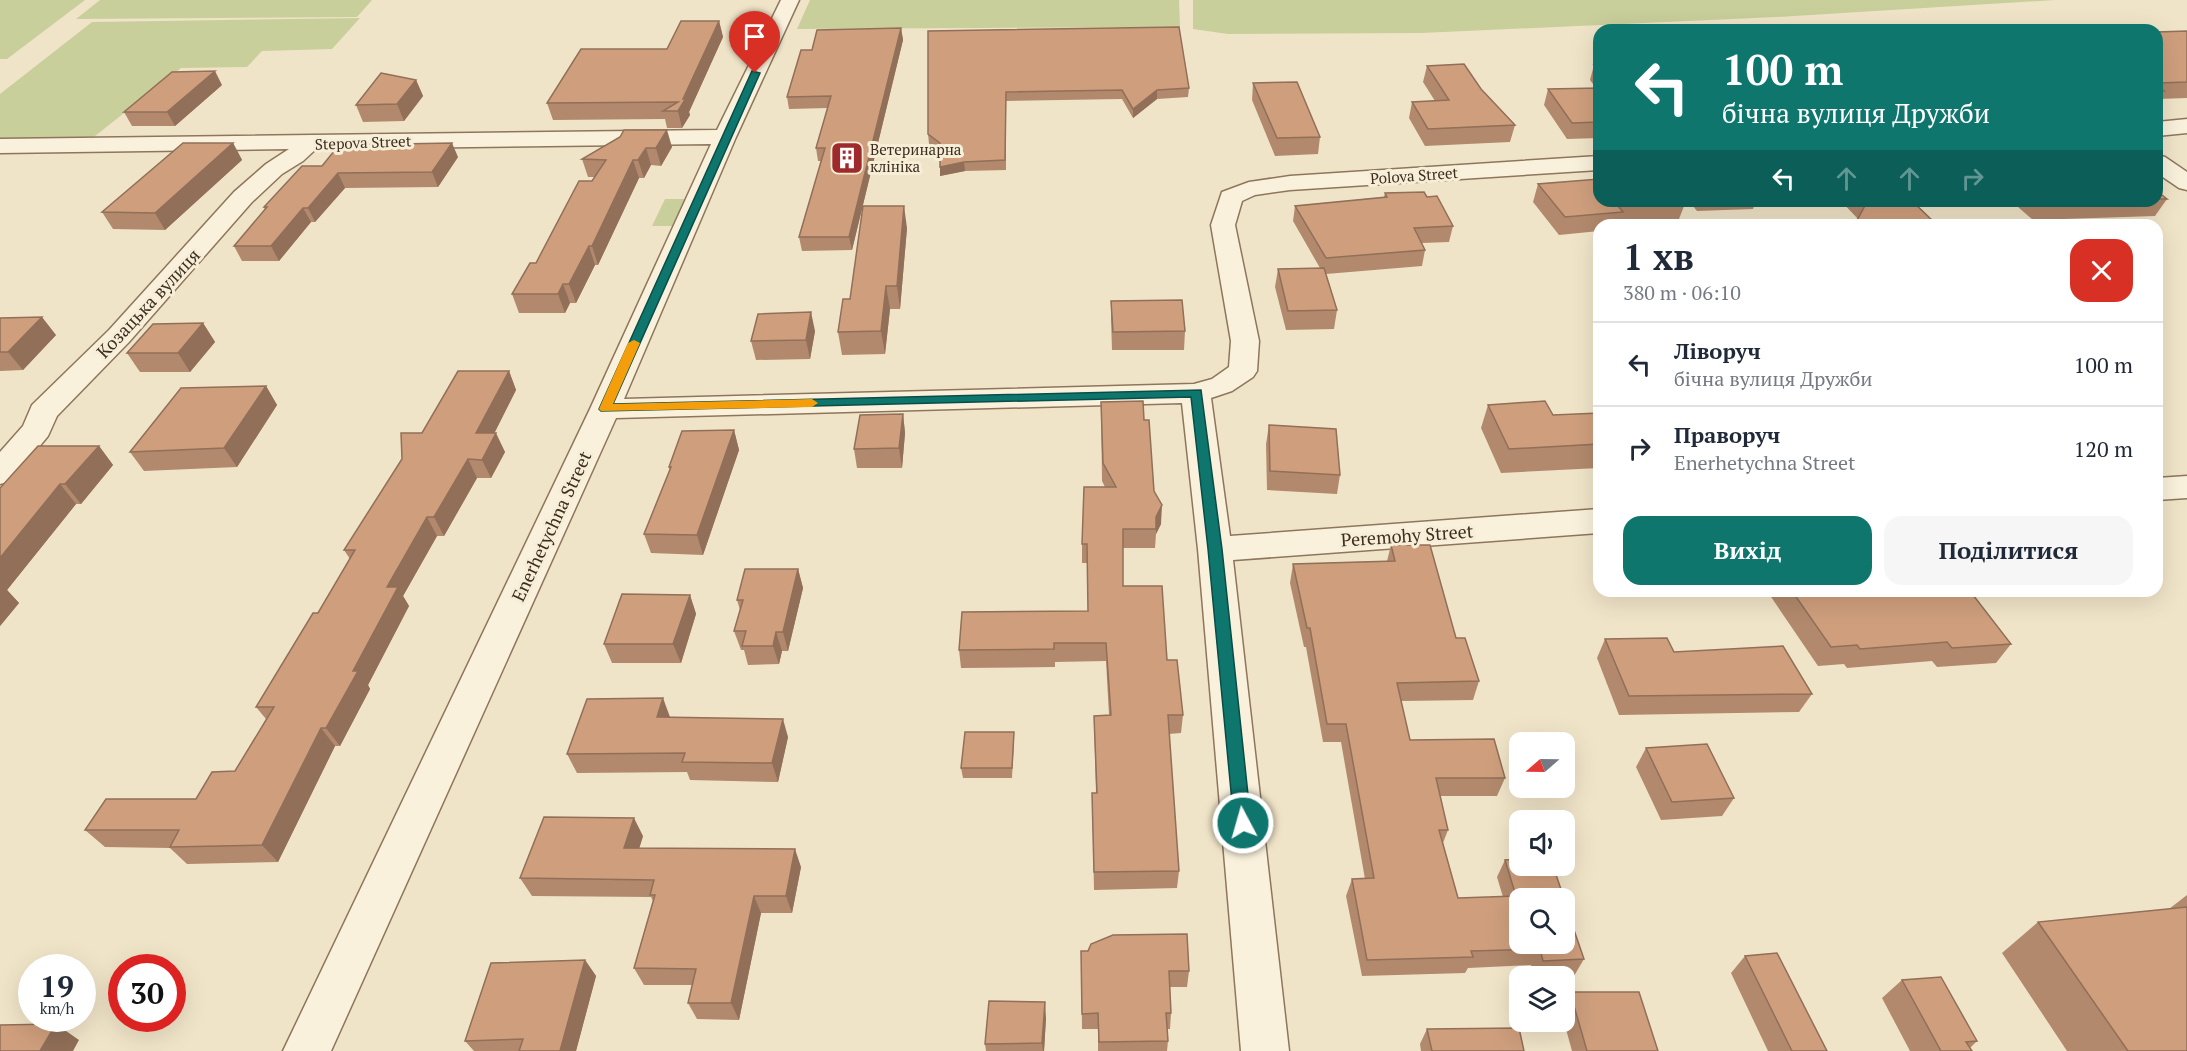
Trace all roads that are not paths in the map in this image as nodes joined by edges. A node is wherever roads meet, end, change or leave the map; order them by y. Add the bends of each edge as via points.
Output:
1 (790, 0) edge
2 (2187, 126) edge
3 (2163, 128) edge
4 (725, 136) junction
5 (309, 143) junction
6 (0, 146) edge
7 (1593, 163) edge
8 (2163, 166) edge
9 (2187, 183) edge
10 (1196, 393) junction
11 (605, 409) junction
12 (0, 473) edge
13 (2187, 487) edge
14 (2163, 489) edge
15 (1593, 521) edge
16 (1215, 549) junction
17 (307, 1051) edge
18 (1265, 1051) edge

1 - 4 street, Enerhetychna Street
2 - 3 street
4 - 5 street, Stepova Street
4 - 11 street, Enerhetychna Street
5 - 6 street, Stepova Street
5 - 12 street, Козацька вулиця via 243,197 119,336 43,412 37,429
7 - 10 street via 1290,183 1249,189 1230,197 1223,225 1245,342 1243,371 1222,385
8 - 9 street
10 - 11 street
10 - 16 street
11 - 17 street, Enerhetychna Street
13 - 14 street
15 - 16 street, Peremohy Street
16 - 18 street

